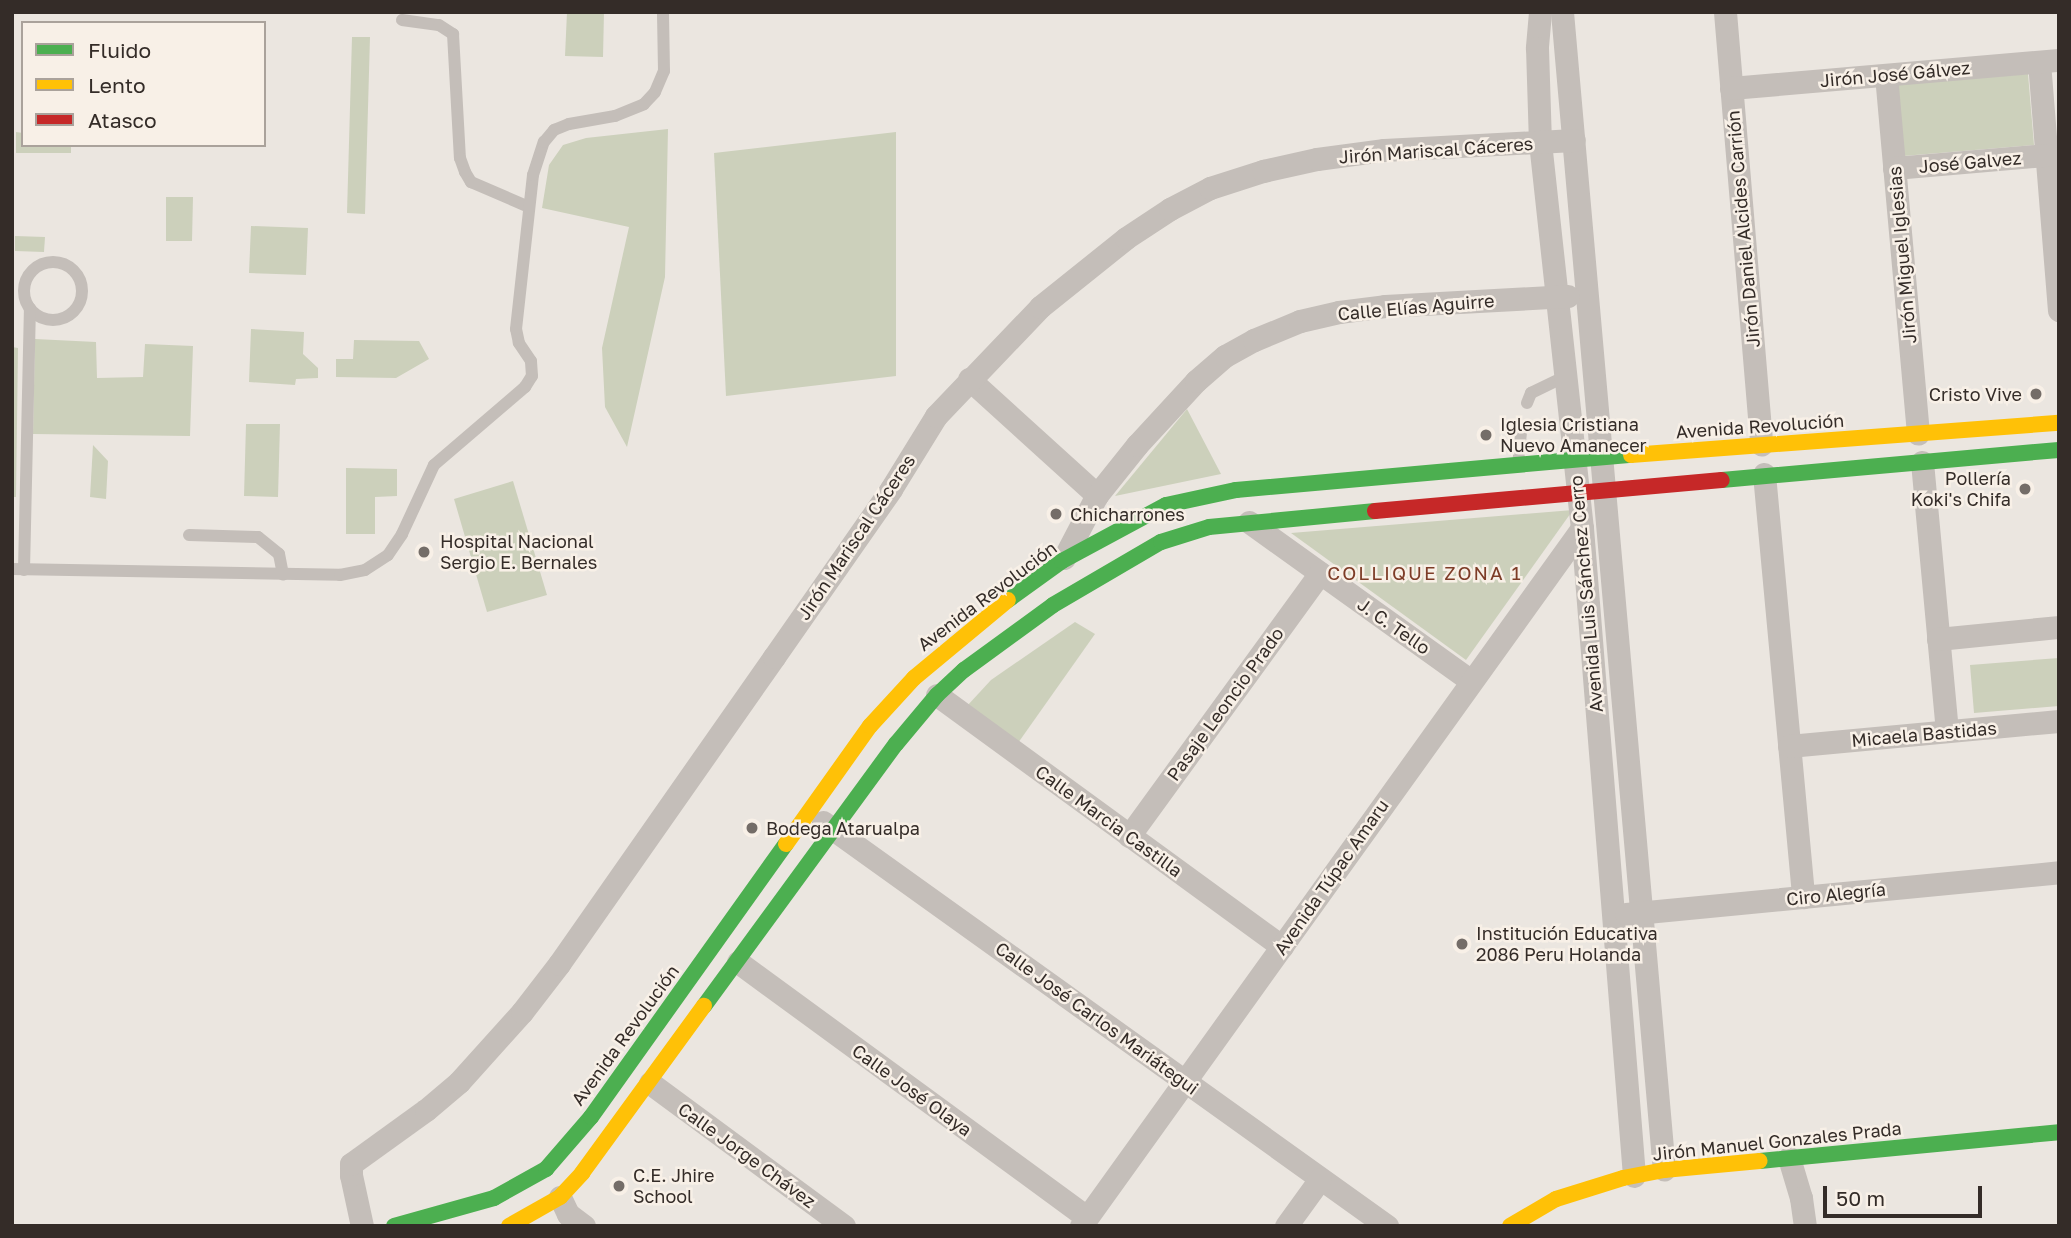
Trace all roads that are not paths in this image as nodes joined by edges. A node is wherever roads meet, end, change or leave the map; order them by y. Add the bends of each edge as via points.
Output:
1 (663, 12) edge
2 (1540, 12) edge
3 (1562, 12) edge
4 (1725, 12) edge
5 (402, 20) dead end
6 (2049, 61) edge
7 (1886, 75) junction
8 (1731, 89) junction
9 (1574, 139) junction
10 (1540, 142) junction
11 (2047, 155) junction
12 (1894, 168) junction
13 (529, 207) junction
14 (18, 290) edge
15 (1586, 295) junction
16 (1555, 297) junction
17 (30, 308) junction
18 (2059, 310) edge
19 (1564, 377) junction
20 (969, 379) junction
21 (1527, 403) dead end
22 (2059, 423) edge
23 (1521, 434) dead end
24 (1919, 434) junction
25 (1761, 445) junction
26 (2059, 450) edge
27 (1601, 458) junction
28 (1574, 460) junction
29 (1922, 462) junction
30 (1518, 463) junction
31 (1764, 474) junction
32 (1605, 490) junction
33 (1577, 493) junction
34 (1097, 495) junction
35 (1249, 522) junction
36 (1581, 528) junction
37 (188, 535) dead end
38 (1062, 561) junction
39 (18, 570) edge
40 (1320, 573) junction
41 (283, 575) junction
42 (2059, 627) edge
43 (1938, 639) junction
44 (1471, 681) junction
45 (937, 695) junction
46 (2059, 721) edge
47 (1947, 732) junction
48 (1789, 746) junction
49 (807, 810) junction
50 (834, 830) junction
51 (1129, 836) junction
52 (2059, 872) edge
53 (1804, 897) junction
54 (1642, 912) junction
55 (1613, 915) junction
56 (1282, 947) junction
57 (738, 962) junction
58 (1187, 1082) junction
59 (650, 1083) junction
60 (2059, 1132) edge
61 (1789, 1158) junction
62 (1664, 1170) junction
63 (1634, 1176) junction
64 (1320, 1179) junction
65 (569, 1216) edge
66 (1084, 1222) edge
67 (362, 1226) edge
68 (394, 1226) edge
69 (509, 1226) edge
70 (844, 1226) edge
71 (1286, 1226) edge
72 (1387, 1226) edge
73 (1510, 1226) edge
74 (1805, 1226) edge

1 - 13 lane via 664,71 655,92 644,104 615,116 554,130 544,142 533,175
2 - 10 street, Avenida Luis Sánchez Cerro
3 - 9 street, Avenida Luis Sánchez Cerro
4 - 8 street, Jirón Daniel Alcides Carrión
5 - 13 lane via 439,25 453,34 460,158 465,172 471,182
6 - 7 street, Jirón José Gálvez
6 - 11 street
7 - 8 street, Jirón José Gálvez
7 - 12 street, Jirón Miguel Iglesias
8 - 25 street, Jirón Daniel Alcides Carrión
9 - 10 street, Jirón Mariscal Cáceres
9 - 15 street, Avenida Luis Sánchez Cerro
10 - 16 street, Avenida Luis Sánchez Cerro
10 - 20 street, Jirón Mariscal Cáceres via 1330,157 1210,188 1170,209 1083,271
11 - 12 street, José Galvez
11 - 18 street
12 - 24 street, Jirón Miguel Iglesias
13 - 41 lane via 516,329 531,361 532,376 525,387 434,465 388,555 365,570 340,575
14 - 17 lane
14 - 17 lane via 30,273 46,263 65,264 79,277 79,305 65,318 46,319
15 - 16 street, Calle Elías Aguirre
15 - 27 street, Avenida Luis Sánchez Cerro
16 - 19 street, Avenida Luis Sánchez Cerro
16 - 34 street, Calle Elías Aguirre via 1339,312 1300,321 1254,340 1225,356 1196,381
17 - 39 lane
19 - 21 lane via 1531,393
19 - 28 street, Avenida Luis Sánchez Cerro
20 - 34 street
20 - 67 street, Jirón Mariscal Cáceres via 936,416 891,489 559,964 458,1082 351,1164
22 - 24 main road, Avenida Revolución
23 - 30 lane
24 - 25 main road, Avenida Revolución
25 - 27 main road, Avenida Revolución
26 - 29 main road
27 - 28 main road, Avenida Revolución
27 - 32 street, Avenida Luis Sánchez Cerro
28 - 30 main road, Avenida Revolución
28 - 33 street, Avenida Luis Sánchez Cerro
29 - 31 main road
29 - 43 street
30 - 38 main road, Avenida Revolución via 1201,496 1166,505
31 - 32 main road
31 - 48 street
32 - 33 main road
32 - 54 street, Avenida Luis Sánchez Cerro
33 - 35 main road
33 - 36 street, Avenida Luis Sánchez Cerro
34 - 38 street, Calle Elías Aguirre
35 - 40 street, J. C. Tello
35 - 45 main road via 1184,533 1116,566 1007,637
36 - 44 street, Avenida Túpac Amaru
36 - 55 street, Avenida Luis Sánchez Cerro
37 - 41 lane via 258,537 279,554
38 - 49 main road, Avenida Revolución via 914,678 870,726
39 - 41 lane
40 - 44 street, J. C. Tello
40 - 51 street, Pasaje Leoncio Prado
42 - 43 street
43 - 47 street
44 - 56 street, Avenida Túpac Amaru
45 - 50 main road
45 - 51 street, Calle Marcia Castilla
46 - 47 street, Micaela Bastidas
47 - 48 street, Micaela Bastidas
48 - 53 street
49 - 50 street, Calle José Carlos Mariátegui
49 - 68 main road, Avenida Revolución via 598,1107 546,1169 494,1198
50 - 57 main road
50 - 58 street, Calle José Carlos Mariátegui
51 - 56 street, Calle Marcia Castilla
52 - 53 street, Ciro Alegría
53 - 54 street, Ciro Alegría
54 - 55 street, Ciro Alegría
54 - 62 street, Avenida Luis Sánchez Cerro
55 - 63 street, Avenida Luis Sánchez Cerro
56 - 58 street, Avenida Túpac Amaru
57 - 59 main road
57 - 66 street, Calle José Olaya
58 - 64 street, Calle José Carlos Mariátegui
58 - 66 street, Avenida Túpac Amaru
59 - 65 main road via 589,1165
59 - 70 street, Calle Jorge Chávez
60 - 61 main road, Jirón Manuel Gonzales Prada
61 - 62 main road, Jirón Manuel Gonzales Prada
61 - 74 street
62 - 63 main road, Jirón Manuel Gonzales Prada
63 - 73 main road, Jirón Manuel Gonzales Prada via 1556,1199
64 - 71 street
64 - 72 street, Calle José Carlos Mariátegui
65 - 69 main road

